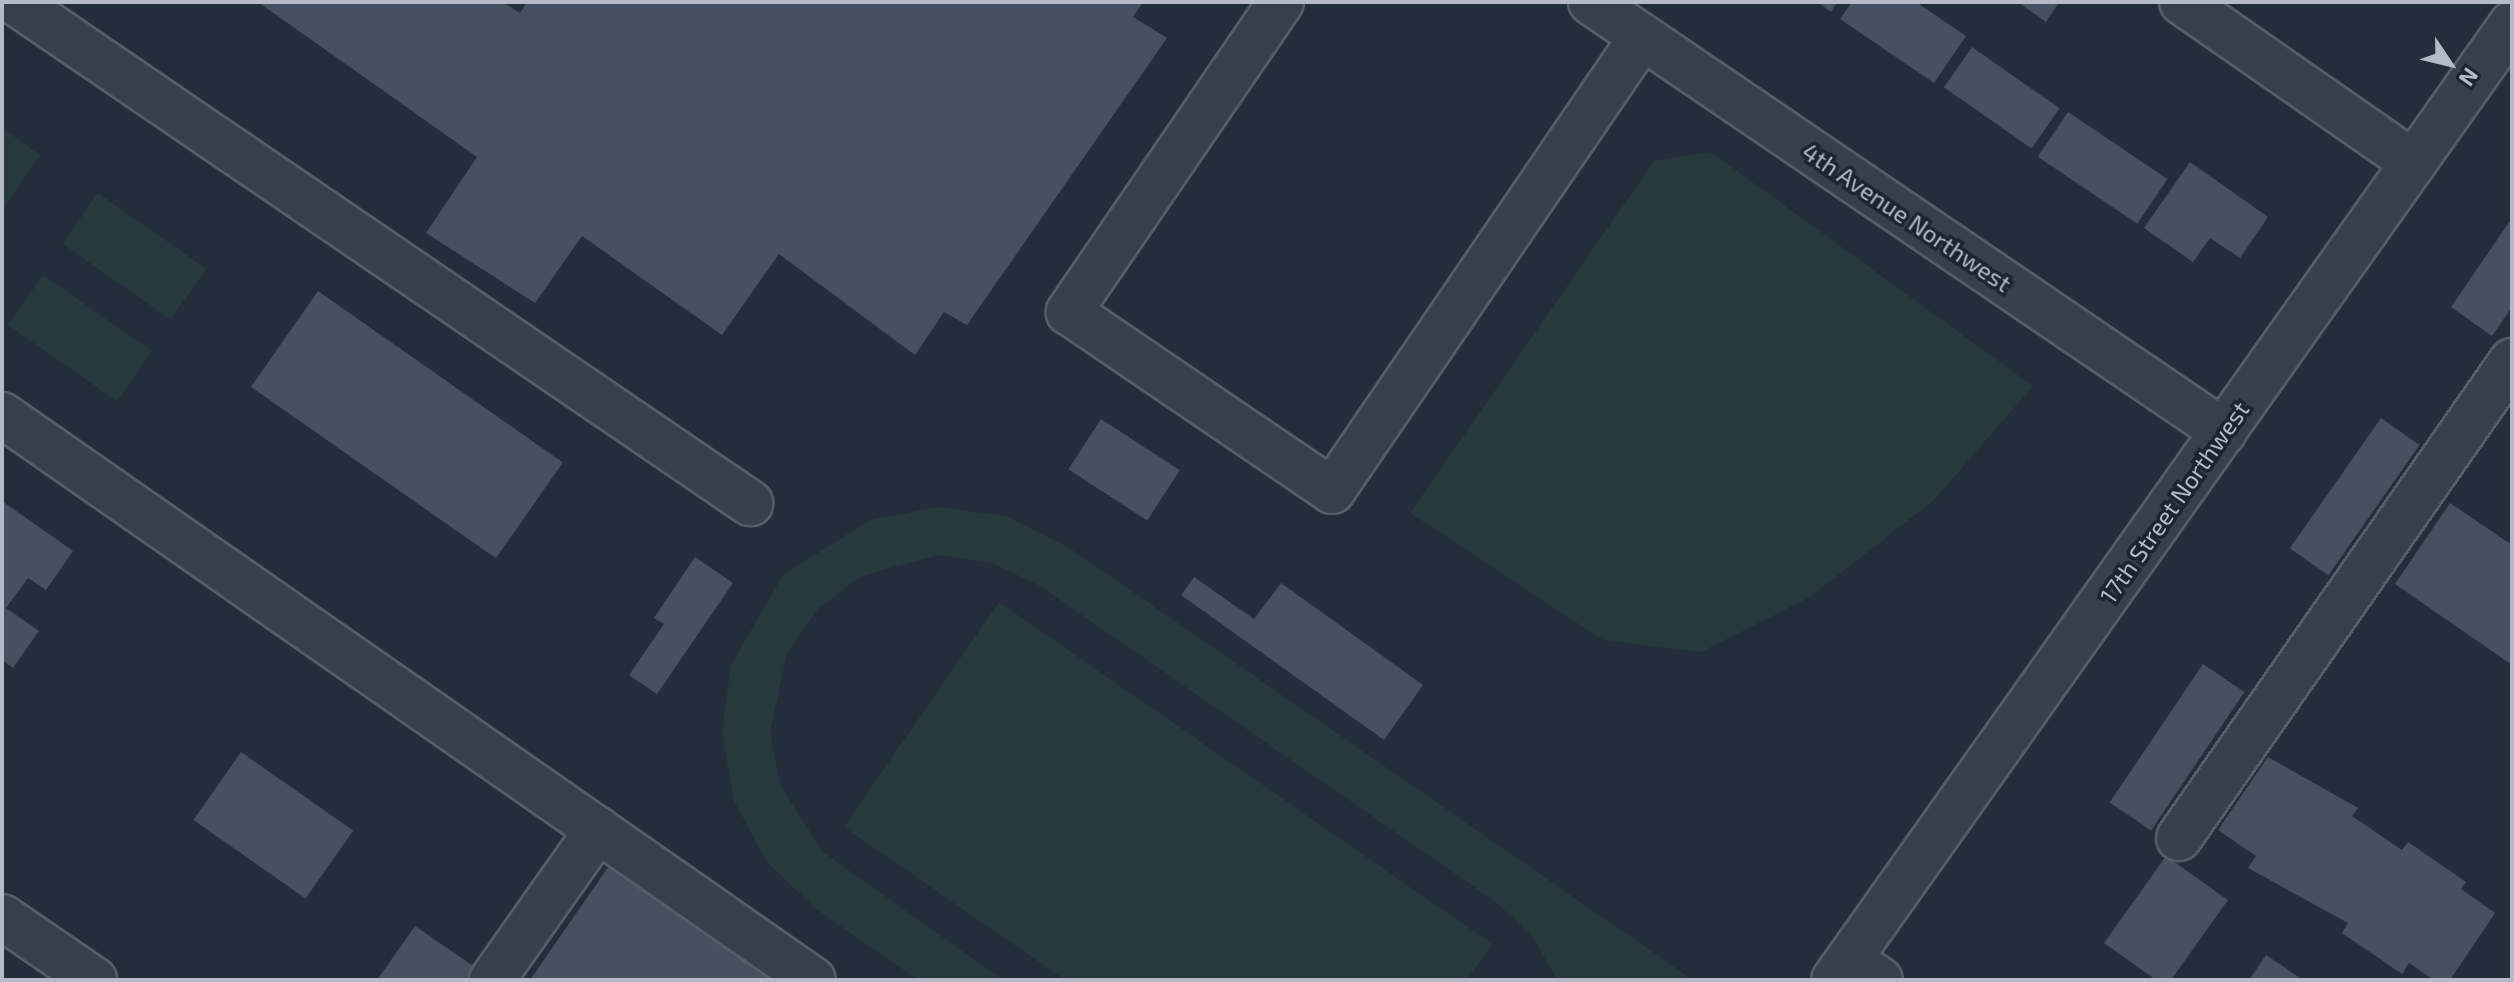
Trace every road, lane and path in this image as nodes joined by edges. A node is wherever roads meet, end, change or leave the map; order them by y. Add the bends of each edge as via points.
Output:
1 (15, 2) edge
2 (1281, 2) edge
3 (1591, 2) edge
4 (2182, 2) edge
5 (2512, 24) edge
6 (1642, 37) junction
7 (2414, 163) junction
8 (2512, 361) edge
9 (2, 415) edge
10 (2224, 432) junction
11 (750, 503) dead end
12 (598, 830) junction
13 (2179, 838) dead end
14 (2, 917) edge
15 (1854, 973) edge
16 (94, 980) edge
17 (492, 980) edge
18 (813, 980) edge

1 - 11 street
2 - 6 street via 1069,312 1332,491
3 - 6 street, 4th Avenue Northwest
4 - 7 street
5 - 7 street, 17th Street Northwest
6 - 10 street, 4th Avenue Northwest
7 - 10 street, 17th Street Northwest
8 - 13 street
9 - 12 street
10 - 15 street, 17th Street Northwest
12 - 17 street
12 - 18 street
14 - 16 street

